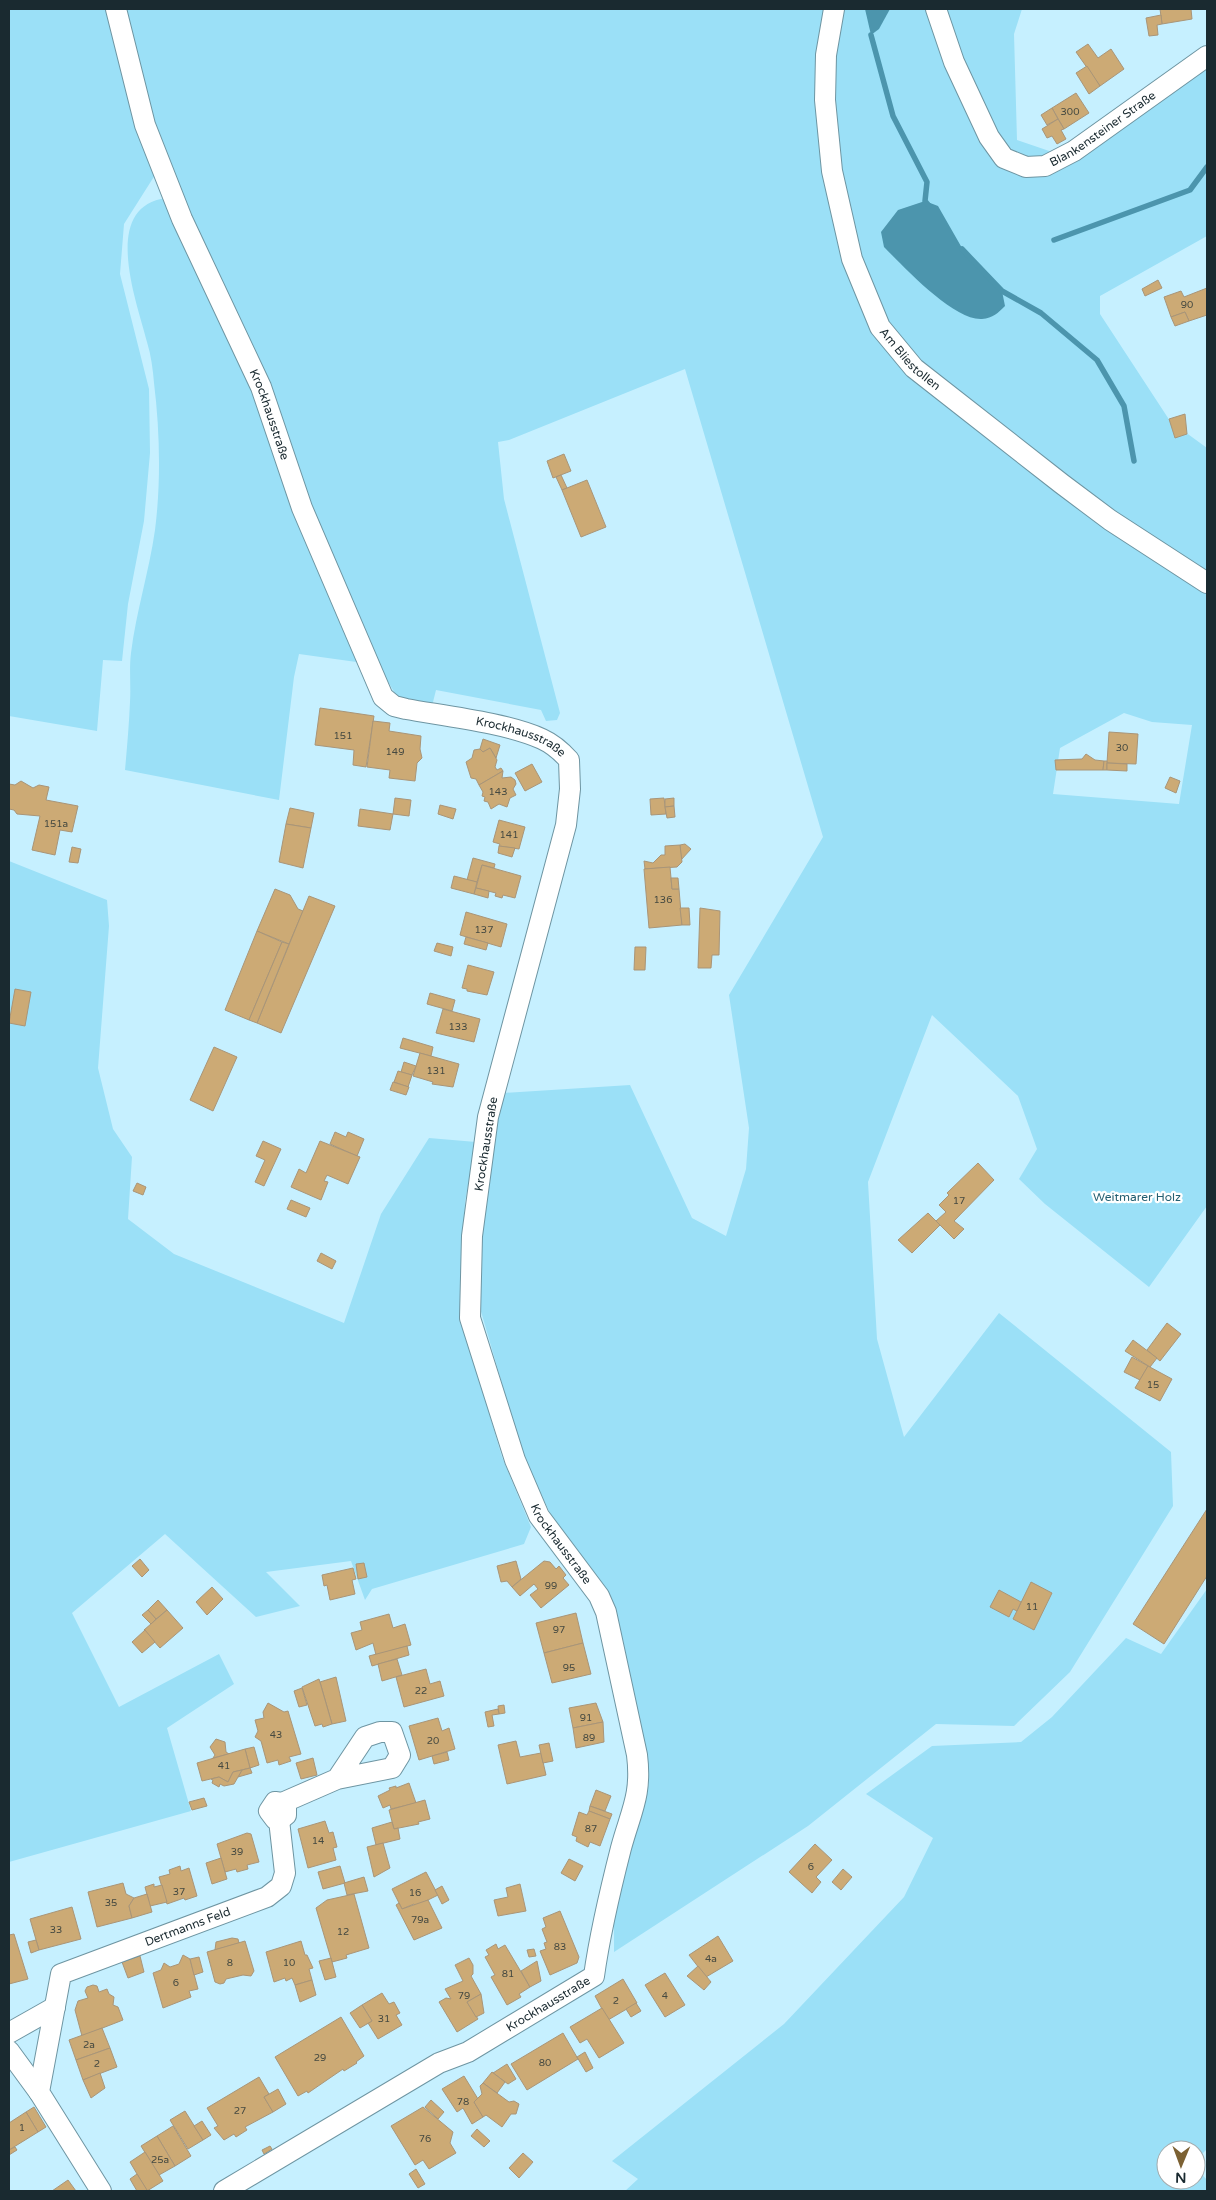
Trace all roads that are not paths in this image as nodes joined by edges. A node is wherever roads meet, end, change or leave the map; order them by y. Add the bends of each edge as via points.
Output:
1 (116, 9) edge
2 (834, 9) edge
3 (936, 9) edge
4 (1207, 56) edge
5 (1207, 583) edge
6 (337, 1779) dead end
7 (55, 2007) junction
8 (9, 2034) edge
9 (9, 2051) edge
10 (39, 2092) junction
11 (101, 2191) edge
12 (224, 2191) edge

1 - 12 street, Krockhausstraße via 145,125 178,211 261,387 302,508 383,697 394,706 542,738 569,760 566,825 488,1117 472,1236 470,1318 514,1460 539,1516 599,1596 606,1612 640,1777 601,1928 594,1976 468,2052 439,2063
2 - 5 street, Am Bliestollen via 826,55 825,91 832,171 852,259 880,327 914,368 1062,484 1110,520
3 - 4 street, Blankensteiner Straße via 954,62 989,137 1004,158 1026,167 1045,166 1074,151
6 - 7 street, Dertmanns Feld via 280,1811 285,1873 281,1886 266,1897 61,1974
7 - 8 street
7 - 10 street, Dertmanns Feld
9 - 10 street
10 - 11 street

